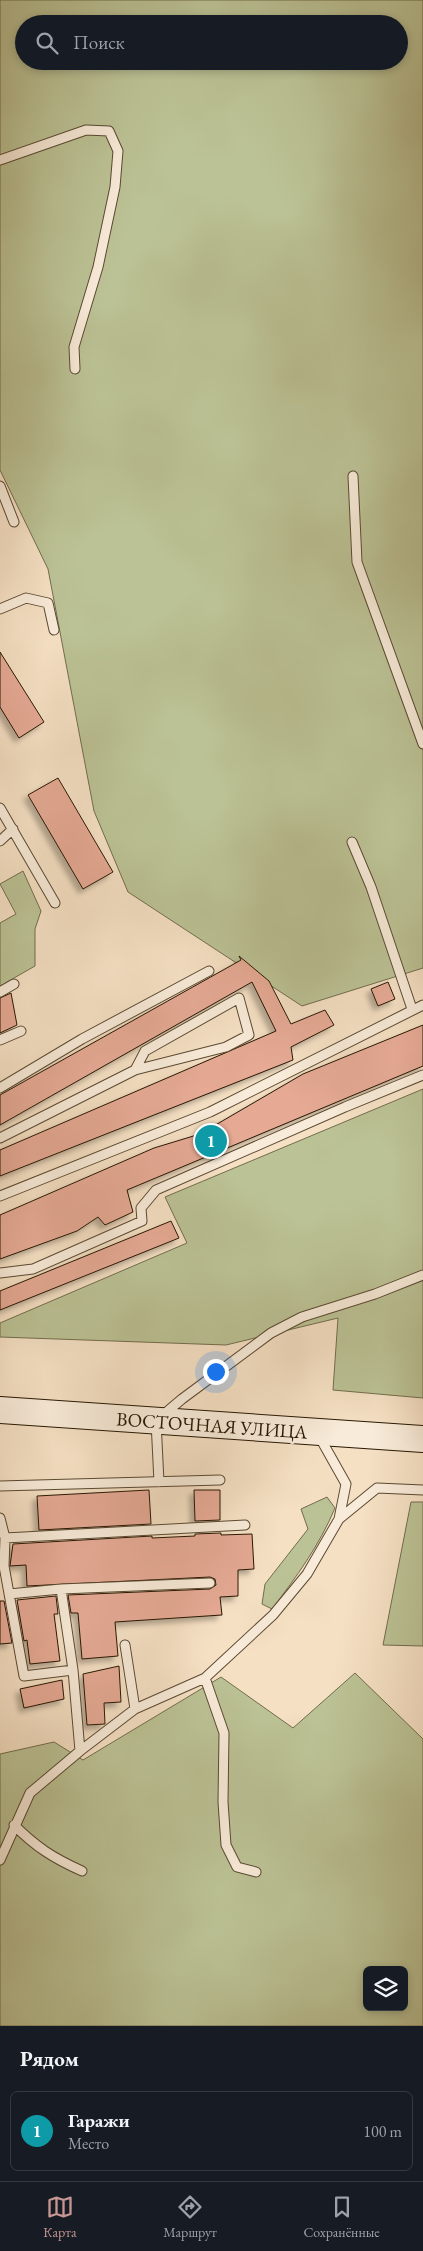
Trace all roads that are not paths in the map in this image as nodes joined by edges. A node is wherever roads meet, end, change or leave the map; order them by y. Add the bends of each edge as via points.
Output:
1 (0, 160) edge
2 (75, 369) dead end
3 (352, 476) dead end
4 (0, 486) edge
5 (14, 522) dead end
6 (0, 609) edge
7 (54, 630) dead end
8 (423, 744) edge
9 (0, 808) edge
10 (12, 829) junction
11 (0, 841) edge
12 (352, 842) dead end
13 (55, 903) dead end
14 (209, 971) dead end
15 (14, 984) dead end
16 (0, 992) edge
17 (423, 1005) edge
18 (412, 1009) junction
19 (21, 1030) dead end
20 (0, 1040) edge
21 (135, 1070) junction
22 (423, 1076) edge
23 (0, 1088) edge
24 (0, 1138) edge
25 (0, 1196) edge
26 (0, 1273) edge
27 (423, 1275) edge
28 (0, 1410) edge
29 (156, 1421) junction
30 (317, 1432) junction
31 (423, 1439) edge
32 (220, 1480) dead end
33 (159, 1482) junction
34 (0, 1486) edge
35 (423, 1490) edge
36 (0, 1518) edge
37 (339, 1519) junction
38 (246, 1525) dead end
39 (6, 1538) junction
40 (210, 1583) dead end
41 (61, 1589) junction
42 (9, 1594) junction
43 (125, 1646) dead end
44 (73, 1670) junction
45 (205, 1678) junction
46 (135, 1709) junction
47 (80, 1751) junction
48 (14, 1825) junction
49 (0, 1860) edge
50 (82, 1870) dead end
51 (256, 1872) dead end

1 - 2 lane via 86,130 108,131 118,151 115,187 98,267 74,347
3 - 8 lane via 357,562
4 - 5 lane
6 - 7 lane via 26,598 48,603
9 - 10 lane
10 - 11 lane
10 - 13 lane
12 - 18 lane
14 - 23 lane via 82,1039
15 - 16 lane
17 - 18 lane
18 - 25 lane via 210,1112
19 - 20 lane
21 - 21 lane via 145,1051 239,998 249,1035 226,1047
21 - 24 lane
22 - 26 lane via 156,1190 140,1208 142,1221 32,1269
27 - 29 lane via 302,1318 271,1333
28 - 29 main road, ВОСТОЧНАЯ УЛИЦА
29 - 30 main road, ВОСТОЧНАЯ УЛИЦА
29 - 33 lane
30 - 31 main road, ВОСТОЧНАЯ УЛИЦА
30 - 37 lane via 346,1484
32 - 33 lane
33 - 34 lane
35 - 37 lane via 377,1488
36 - 39 lane
37 - 45 lane via 307,1574 273,1615
38 - 39 lane
39 - 42 lane via 4,1566
40 - 41 lane
41 - 42 lane
41 - 44 lane
42 - 44 lane via 24,1676
43 - 46 lane
44 - 47 lane
45 - 46 lane
45 - 51 lane via 224,1733 226,1845 238,1867
46 - 47 lane
47 - 48 lane via 30,1793
48 - 49 lane
48 - 50 lane via 52,1858

